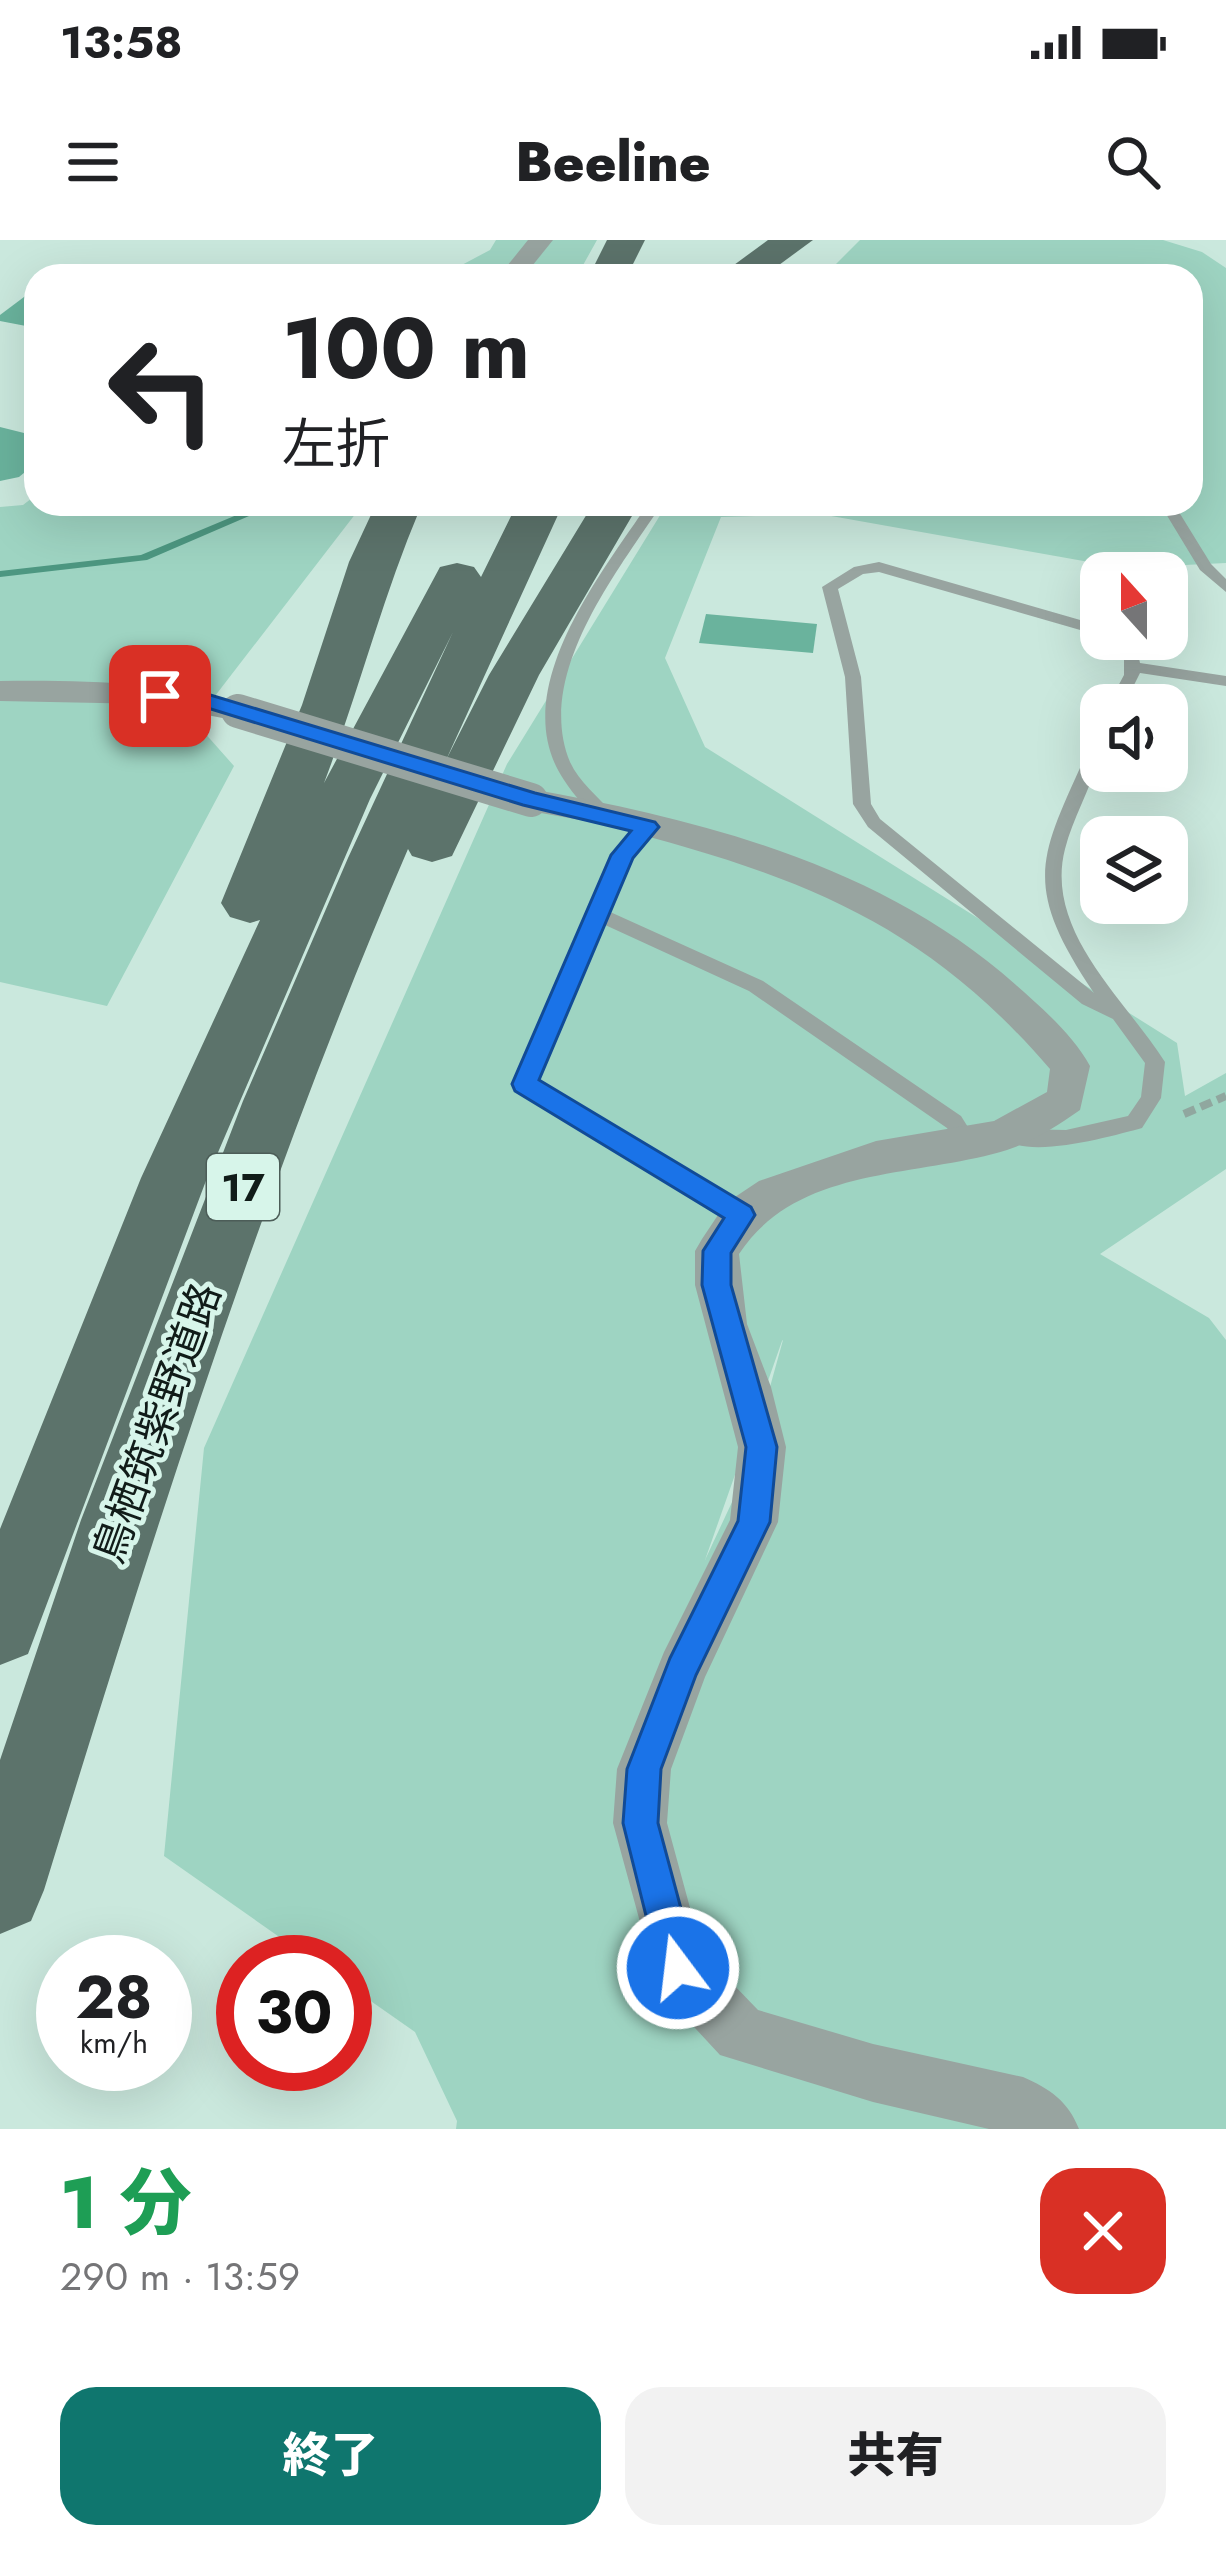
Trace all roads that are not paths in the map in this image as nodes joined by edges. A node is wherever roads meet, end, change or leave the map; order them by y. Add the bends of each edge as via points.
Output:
1 (541, 240) edge
2 (794, 240) edge
3 (832, 240) edge
4 (521, 264) edge
5 (757, 264) edge
6 (807, 264) edge
7 (394, 516) edge
8 (487, 516) edge
9 (534, 516) edge
10 (609, 516) edge
11 (647, 516) edge
12 (1174, 516) edge
13 (1226, 586) edge
14 (1080, 625) edge
15 (1132, 660) edge
16 (1132, 668) junction
17 (1226, 680) edge
18 (1125, 684) edge
19 (0, 691) edge
20 (1080, 792) edge
21 (603, 813) junction
22 (647, 827) junction
23 (598, 914) junction
24 (1118, 1013) junction
25 (983, 1138) junction
26 (174, 1178) junction
27 (236, 1207) junction
28 (742, 1215) junction
29 (0, 1627) edge
30 (0, 1890) edge
31 (1049, 2129) edge

1 - 4 street
2 - 5 main road
3 - 6 main road
7 - 26 main road, 17 via 236,938
8 - 26 main road, 鳥栖筑紫野道路 / 17 via 343,799
9 - 27 main road, 鳥栖筑紫野道路 / 17 via 359,902
10 - 27 main road, 17 via 514,675 384,943
11 - 21 lane via 590,604 566,655 555,707 559,752
12 - 13 lane via 1204,568
14 - 24 lane via 879,567 830,587 853,677 862,803 874,823 1089,999
15 - 16 lane
16 - 17 lane
16 - 18 lane
19 - 21 street, bridge via 199,699 531,800
20 - 24 lane via 1056,853 1052,889
21 - 22 street
22 - 23 lane via 623,855
22 - 25 street via 835,884 957,955 1027,1017 1070,1066 1066,1099 1036,1120
23 - 25 lane via 756,986
23 - 28 lane via 525,1084
24 - 25 lane via 1155,1062 1151,1098 1135,1122 1066,1138
25 - 28 street via 876,1157 774,1193
26 - 29 main road, 鳥栖筑紫野道路 / 17
27 - 30 main road, 鳥栖筑紫野道路 / 17 via 137,1467
28 - 31 street via 717,1251 717,1285 762,1447 754,1522 644,1769 640,1823 678,1968 741,2034 1023,2107

